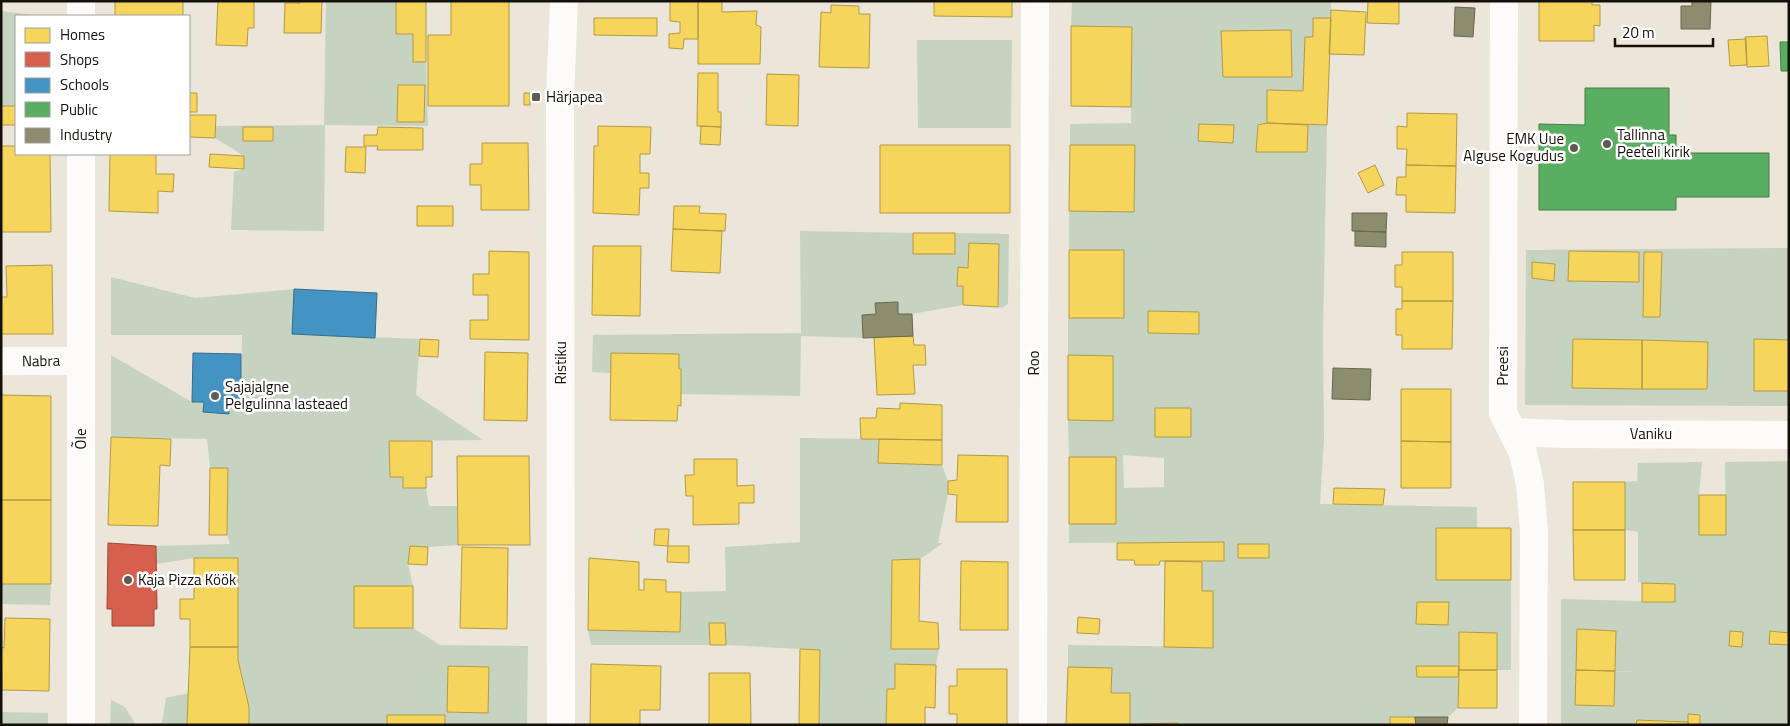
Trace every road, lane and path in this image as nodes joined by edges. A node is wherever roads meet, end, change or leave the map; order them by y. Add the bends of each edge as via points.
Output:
1 (81, 1) edge
2 (564, 1) edge
3 (1035, 1) edge
4 (1504, 1) edge
5 (81, 15) edge
6 (81, 155) edge
7 (81, 360) junction
8 (1, 361) edge
9 (1513, 432) junction
10 (1789, 435) edge
11 (81, 725) edge
12 (561, 725) edge
13 (1033, 725) edge
14 (1533, 725) edge

1 - 5 street
2 - 12 street, Ristiku via 560,97
3 - 13 street, Roo
4 - 9 street, Preesi via 1503,413
6 - 7 street, Õle
7 - 8 street, Nabra
7 - 11 street, Õle
9 - 10 street, Vaniku
9 - 14 street, Preesi via 1527,467 1534,532

